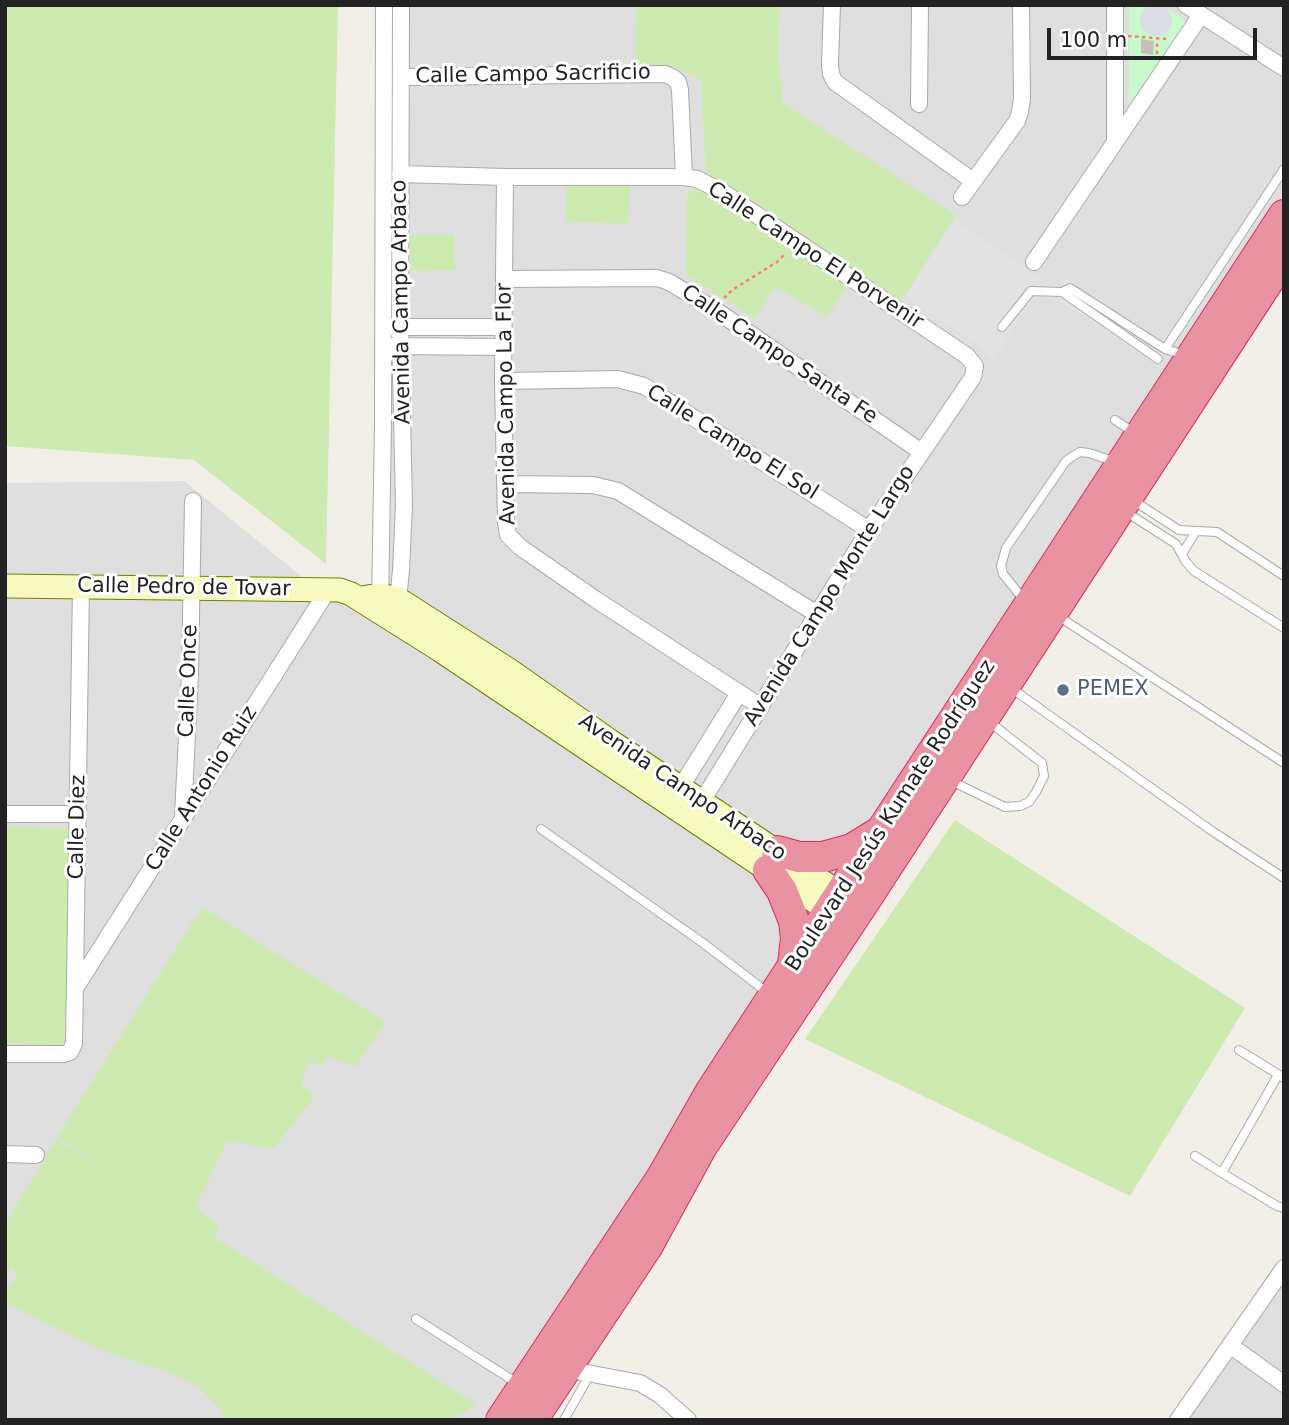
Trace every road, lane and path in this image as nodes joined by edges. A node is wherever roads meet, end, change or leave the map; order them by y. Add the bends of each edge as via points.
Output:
1 (384, 5) edge
2 (401, 5) edge
3 (832, 5) edge
4 (920, 5) edge
5 (1021, 5) edge
6 (1115, 5) edge
7 (1186, 5) edge
8 (1201, 15) junction
9 (1114, 35) junction
10 (1186, 37) junction
11 (1284, 68) edge
12 (402, 76) junction
13 (919, 104) dead end
14 (1115, 142) junction
15 (1284, 169) edge
16 (400, 174) junction
17 (505, 177) junction
18 (684, 177) junction
19 (973, 181) junction
20 (962, 197) dead end
21 (1284, 215) edge
22 (797, 242) junction
23 (1273, 249) edge
24 (1034, 262) dead end
25 (504, 279) junction
26 (1062, 292) junction
27 (718, 311) junction
28 (383, 327) junction
29 (503, 327) junction
30 (1002, 327) dead end
31 (400, 328) junction
32 (383, 345) junction
33 (401, 346) junction
34 (504, 347) junction
35 (1178, 353) junction
36 (1158, 359) dead end
37 (973, 377) joint
38 (503, 381) junction
39 (1137, 436) junction
40 (920, 451) junction
41 (506, 484) junction
42 (1128, 486) junction
43 (193, 501) dead end
44 (869, 530) junction
45 (1196, 531) junction
46 (1182, 554) junction
47 (1284, 576) edge
48 (5, 586) edge
49 (81, 587) junction
50 (191, 588) junction
51 (328, 590) junction
52 (383, 605) junction
53 (1041, 608) junction
54 (817, 614) junction
55 (1284, 628) edge
56 (1006, 684) junction
57 (740, 693) junction
58 (761, 707) junction
59 (984, 718) junction
60 (1284, 763) edge
61 (945, 778) junction
62 (675, 796) junction
63 (696, 810) junction
64 (5, 814) edge
65 (78, 814) junction
66 (183, 818) junction
67 (541, 829) dead end
68 (881, 831) junction
69 (772, 861) junction
70 (1284, 878) edge
71 (845, 909) junction
72 (793, 966) junction
73 (75, 988) junction
74 (773, 997) junction
75 (1239, 1050) dead end
76 (5, 1054) edge
77 (1281, 1076) edge
78 (5, 1154) edge
79 (36, 1155) dead end
80 (1195, 1156) dead end
81 (1222, 1173) junction
82 (1284, 1208) edge
83 (636, 1239) junction
84 (1284, 1268) edge
85 (416, 1319) dead end
86 (1231, 1346) junction
87 (578, 1371) junction
88 (1284, 1384) edge
89 (523, 1387) junction
90 (501, 1420) edge
91 (532, 1420) edge
92 (564, 1420) edge
93 (688, 1420) edge
94 (1178, 1420) edge

1 - 28 street, Avenida Campo Arbaco
2 - 12 street, Avenida Campo Arbaco
3 - 19 street via 830,64 835,82
4 - 13 street
5 - 19 street via 1020,112
6 - 9 street
7 - 8 street
8 - 10 street
8 - 11 street
9 - 10 path
9 - 14 street
10 - 14 street
12 - 16 street, Avenida Campo Arbaco
12 - 18 street, Calle Campo Sacrificio via 665,74 678,82 680,90
14 - 24 street
15 - 23 lane
16 - 17 street, Calle Campo El Porvenir
16 - 31 street, Avenida Campo Arbaco
17 - 18 street, Calle Campo El Porvenir
17 - 25 street, Avenida Campo La Flor
18 - 22 street, Calle Campo El Porvenir via 708,184
19 - 20 street
21 - 23 highway, Boulevard Jesús Kumate Rodríguez
22 - 27 path via 777,262 732,290
22 - 37 street, Calle Campo El Porvenir via 967,356 975,366
23 - 35 highway, Boulevard Jesús Kumate Rodríguez
23 - 39 highway, Boulevard Jesús Kumate Rodríguez
25 - 27 street, Calle Campo Santa Fe via 657,278
25 - 29 street, Avenida Campo La Flor
26 - 30 lane via 1031,291
26 - 35 lane via 1072,290
26 - 36 lane
27 - 40 street, Calle Campo Santa Fe
28 - 31 street
28 - 32 street, Avenida Campo Arbaco
29 - 31 street
29 - 34 street, Avenida Campo La Flor
31 - 33 street, Avenida Campo Arbaco
32 - 33 street
32 - 52 street, Avenida Campo Arbaco
33 - 34 street
33 - 52 street, Avenida Campo Arbaco via 404,505
34 - 38 street, Avenida Campo La Flor
35 - 39 highway, Boulevard Jesús Kumate Rodríguez
37 - 40 street, Avenida Campo Monte Largo
38 - 41 street, Avenida Campo La Flor
38 - 44 street, Calle Campo El Sol via 618,379 644,386
39 - 42 highway, Boulevard Jesús Kumate Rodríguez
40 - 44 street, Avenida Campo Monte Largo
41 - 54 street via 593,485 618,491
41 - 57 street, Avenida Campo La Flor via 506,523 515,543
42 - 45 lane via 1180,530
42 - 46 lane
42 - 53 highway, Boulevard Jesús Kumate Rodríguez
42 - 53 highway, Boulevard Jesús Kumate Rodríguez
42 - 53 lane via 1089,453 1080,452 1066,461 1006,548 1001,566 1014,590
43 - 50 street, Calle Once
44 - 54 street, Avenida Campo Monte Largo
45 - 46 lane
45 - 47 lane via 1217,532
46 - 55 lane via 1194,571
48 - 49 street, Calle Pedro de Tovar
49 - 50 street, Calle Pedro de Tovar
49 - 65 street, Calle Diez
50 - 51 street, Calle Pedro de Tovar
50 - 66 street, Calle Once
51 - 52 street, Calle Pedro de Tovar
51 - 66 street, Calle Antonio Ruiz
52 - 62 street, Avenida Campo Arbaco via 509,670
53 - 56 highway, Boulevard Jesús Kumate Rodríguez
53 - 60 lane
53 - 68 highway, Boulevard Jesús Kumate Rodríguez
54 - 58 street, Avenida Campo Monte Largo
56 - 59 highway, Boulevard Jesús Kumate Rodríguez
56 - 70 lane
57 - 58 street, Avenida Campo La Flor
57 - 62 street
58 - 63 street, Avenida Campo Monte Largo
59 - 61 highway, Boulevard Jesús Kumate Rodríguez
59 - 61 lane via 1042,763 1044,776 1036,792 1029,802 1006,807
61 - 71 highway, Boulevard Jesús Kumate Rodríguez
62 - 63 street, Avenida Campo Arbaco
63 - 69 street, Avenida Campo Arbaco
64 - 65 street
65 - 73 street, Calle Diez
66 - 73 street, Calle Antonio Ruiz
67 - 74 lane
68 - 69 highway via 852,849 824,857
68 - 71 highway, Boulevard Jesús Kumate Rodríguez
69 - 71 street, Avenida Campo Arbaco
69 - 72 highway via 794,921
71 - 72 highway, Boulevard Jesús Kumate Rodríguez
71 - 83 highway, Boulevard Jesús Kumate Rodríguez via 701,1148
72 - 74 highway, Boulevard Jesús Kumate Rodríguez
73 - 76 street, Calle Diez via 70,1052
74 - 83 highway, Boulevard Jesús Kumate Rodríguez via 662,1177
75 - 77 lane
77 - 81 lane
78 - 79 street
80 - 81 lane
81 - 82 lane
83 - 87 highway, Boulevard Jesús Kumate Rodríguez
83 - 89 highway, Boulevard Jesús Kumate Rodríguez
84 - 86 street
85 - 89 lane
86 - 88 street
86 - 94 street
87 - 91 highway, Boulevard Jesús Kumate Rodríguez
87 - 92 lane
87 - 93 street via 651,1388
89 - 90 highway, Boulevard Jesús Kumate Rodríguez

